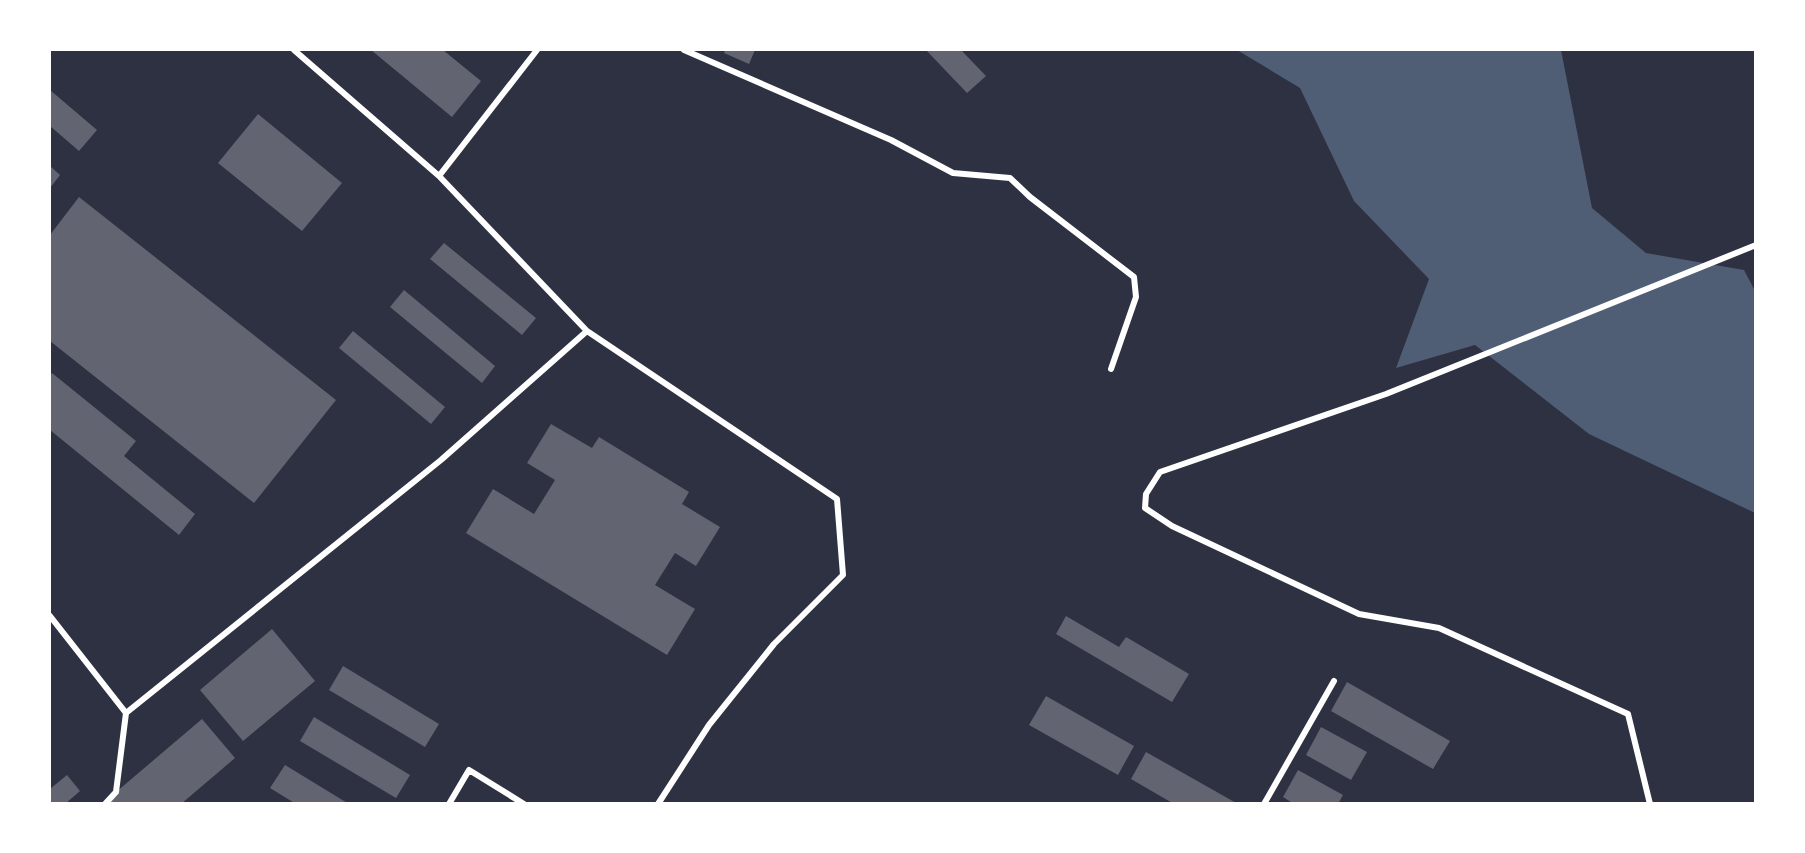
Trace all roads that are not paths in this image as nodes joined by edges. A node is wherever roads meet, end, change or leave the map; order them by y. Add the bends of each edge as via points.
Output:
1 (294, 50) edge
2 (537, 50) edge
3 (684, 50) edge
4 (439, 176) junction
5 (1755, 245) edge
6 (587, 331) junction
7 (1111, 369) dead end
8 (50, 616) edge
9 (1334, 681) dead end
10 (126, 713) junction
11 (105, 804) edge
12 (449, 804) edge
13 (524, 804) edge
14 (658, 804) edge
15 (1264, 804) edge
16 (1650, 804) edge

1 - 4 street
2 - 4 street
3 - 7 street via 891,140 953,173 1010,178 1134,277 1136,297
4 - 6 street
5 - 16 street via 1386,394 1160,472 1146,494 1145,508 1172,526 1359,614 1439,628 1628,714
6 - 10 street via 441,460
6 - 14 street via 837,499 843,575 759,662 709,724
8 - 10 street
9 - 15 street
10 - 11 street via 116,792
12 - 13 street via 469,770

